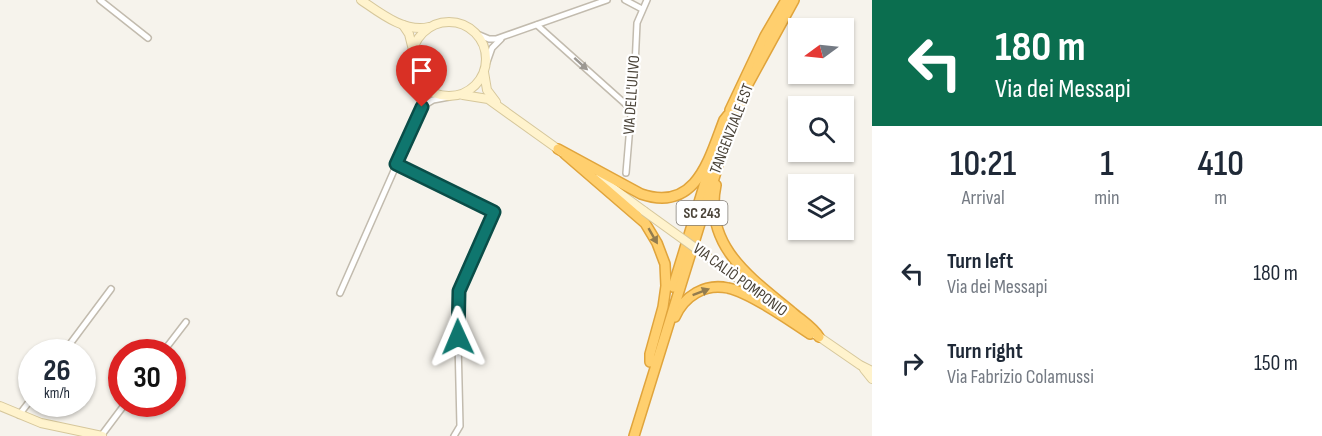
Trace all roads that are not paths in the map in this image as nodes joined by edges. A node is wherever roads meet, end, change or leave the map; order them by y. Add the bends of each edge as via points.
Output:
1 (100, 0) edge
2 (361, 0) edge
3 (607, 0) edge
4 (625, 0) edge
5 (647, 0) edge
6 (786, 0) edge
7 (794, 0) edge
8 (642, 9) junction
9 (402, 24) junction
10 (437, 24) junction
11 (537, 25) junction
12 (477, 34) junction
13 (505, 36) junction
14 (148, 38) dead end
15 (413, 51) junction
16 (485, 68) junction
17 (417, 78) junction
18 (461, 95) junction
19 (450, 97) junction
20 (422, 107) junction
21 (503, 109) junction
22 (631, 109) junction
23 (728, 115) junction
24 (730, 127) junction
25 (561, 151) junction
26 (396, 164) junction
27 (626, 173) dead end
28 (111, 289) dead end
29 (340, 293) dead end
30 (186, 322) dead end
31 (821, 338) junction
32 (74, 339) edge
33 (173, 339) edge
34 (650, 362) junction
35 (861, 365) junction
36 (872, 371) edge
37 (652, 375) junction
38 (872, 379) edge
39 (0, 406) edge
40 (18, 415) edge
41 (26, 417) edge
42 (116, 417) edge
43 (102, 436) edge
44 (454, 436) edge
45 (627, 436) edge
46 (634, 436) edge

1 - 14 street
2 - 9 street
3 - 11 street
4 - 8 street
5 - 8 street, VIA DELL'ULIVO
6 - 23 highway, TANGENZIALE EST / SC 243
7 - 24 highway, TANGENZIALE EST / SC 243 via 748,84
8 - 22 street, VIA DELL'ULIVO
9 - 10 street via 417,29
9 - 15 street
10 - 12 street via 457,23
10 - 15 street via 422,35
11 - 13 street
11 -> 22 street
12 - 13 street via 492,40
12 - 16 street, VIA CALIÒ POMPONIO via 483,44
13 - 16 street via 495,44
15 - 17 street
16 - 18 street via 476,85
16 - 21 street, VIA CALIÒ POMPONIO via 488,90
17 - 19 street via 428,90
17 - 20 street
18 - 19 street, VIA CALIÒ POMPONIO
18 - 21 street, VIA CALIÒ POMPONIO via 482,97
19 - 20 street
20 - 26 street
21 - 25 street, VIA CALIÒ POMPONIO
22 - 27 street, VIA DELL'ULIVO
23 - 25 highway via 701,177 682,193 666,198 641,194
23 - 34 highway, TANGENZIALE EST / SC 243
24 - 31 highway via 714,192 720,238 740,266
24 - 37 highway, TANGENZIALE EST / SC 243
25 - 31 street, VIA CALIÒ POMPONIO, bridge
25 -> 34 highway via 645,223 662,253 665,296
26 - 29 street
26 - 44 street via 494,212 458,294 460,426
28 - 32 street
30 - 33 street
31 - 35 street, VIA CALIÒ POMPONIO
37 -> 31 highway via 680,306 695,293 710,288 735,290
34 - 45 highway, TANGENZIALE EST / SC 243
35 - 36 street, VIA CALIÒ POMPONIO
35 - 38 street, VIA CALIÒ POMPONIO
37 - 46 highway, TANGENZIALE EST / SC 243
39 - 40 street
41 - 43 street
42 - 43 street

